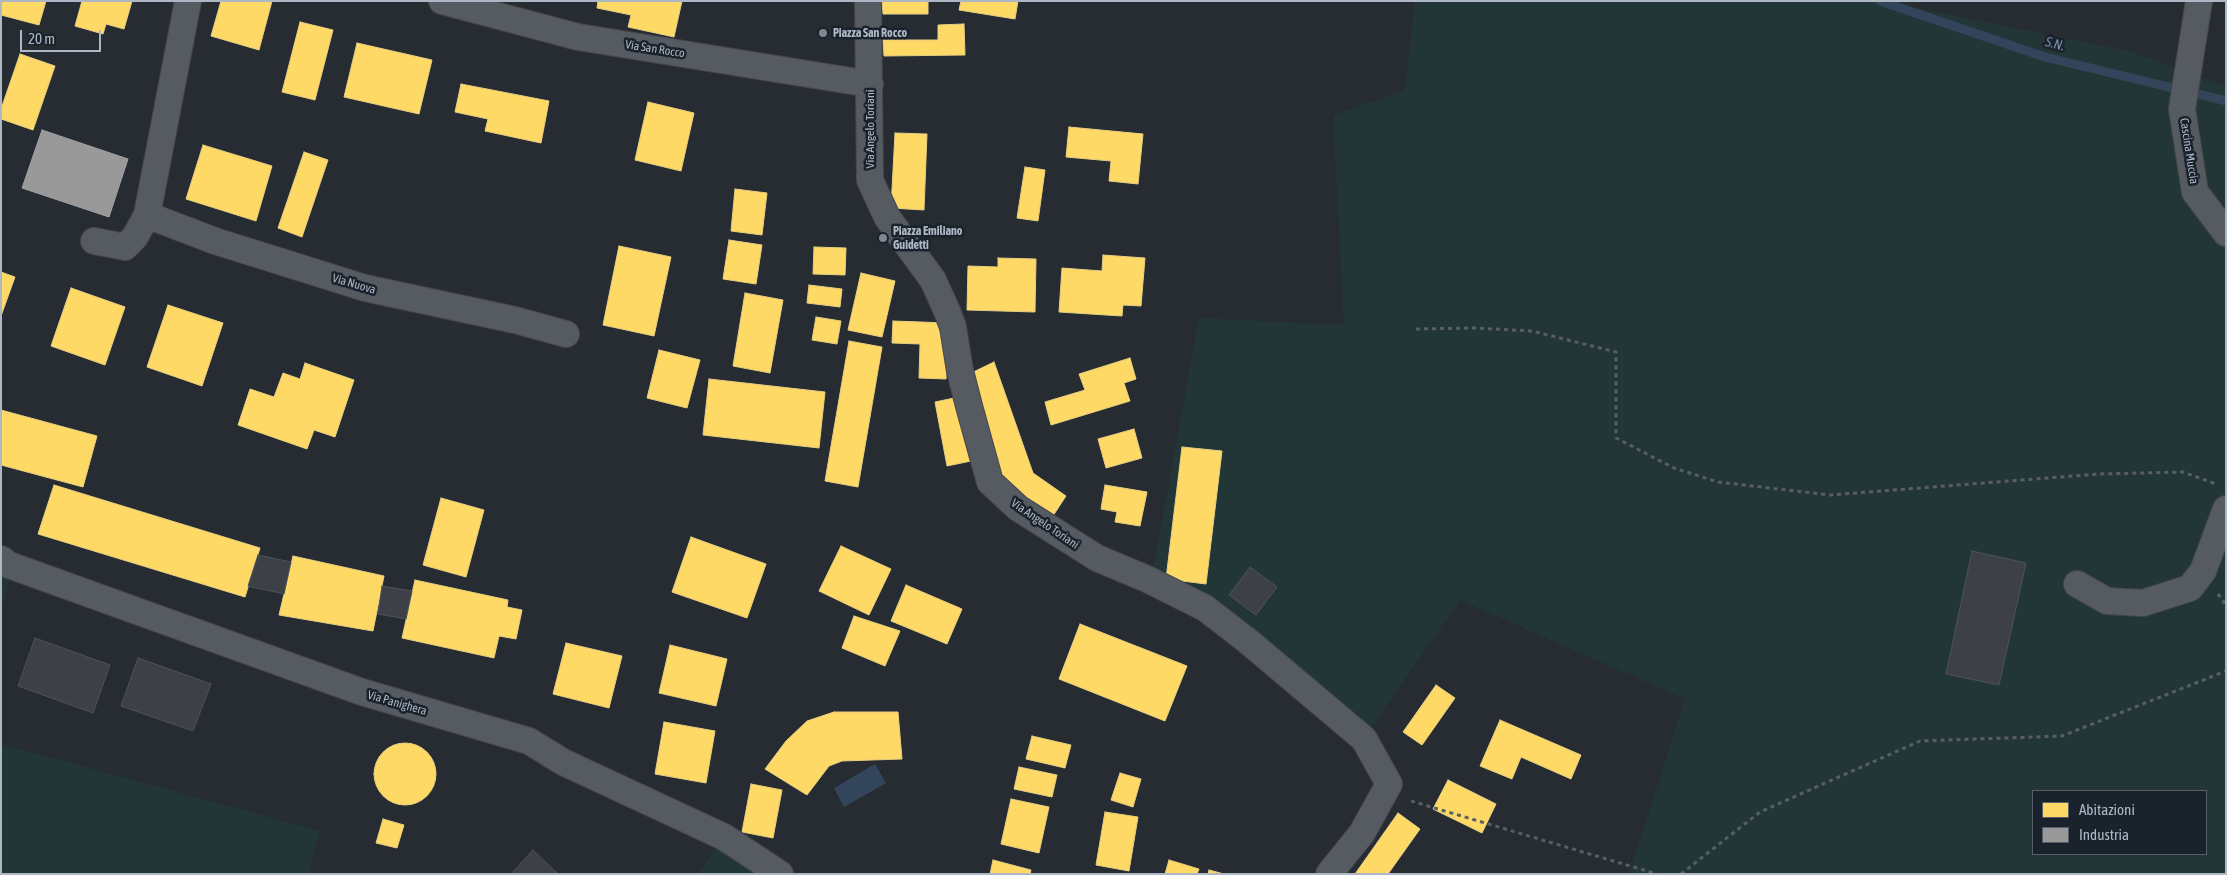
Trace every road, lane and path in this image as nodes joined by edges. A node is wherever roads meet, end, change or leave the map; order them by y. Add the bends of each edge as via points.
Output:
1 (188, 1) edge
2 (442, 1) edge
3 (868, 1) edge
4 (2199, 1) edge
5 (870, 84) junction
6 (147, 216) junction
7 (2226, 233) edge
8 (94, 241) dead end
9 (1416, 330) dead end
10 (566, 334) dead end
11 (2217, 485) dead end
12 (2226, 509) edge
13 (1, 559) edge
14 (2077, 584) dead end
15 (2226, 671) edge
16 (1385, 793) junction
17 (780, 874) edge
18 (1329, 874) edge
19 (1657, 874) edge
20 (1681, 874) edge

1 - 6 street
2 - 5 street, Via San Rocco via 578,37
3 - 5 street, Via Angelo Toriani
4 - 7 street, Cascina Muccia via 2182,108 2195,192
5 - 16 street, Via Angelo Toriani via 870,180 887,217 933,280 947,311 968,406 990,482 1018,508 1097,558 1205,608 1249,642 1364,739 1389,784
6 - 8 street via 125,247
6 - 10 street, Via Nuova via 365,288
9 - 11 path via 1475,328 1532,331 1616,352 1616,438 1674,468 1718,482 1830,495 2098,474 2183,472
12 - 14 street via 2203,571 2190,588 2143,603 2107,601
13 - 17 street, Via Panighera via 9,565 362,692 529,741 563,762 724,837
15 - 20 path via 2062,736 1920,741 1760,812
16 - 18 street via 1362,834
16 - 19 path

